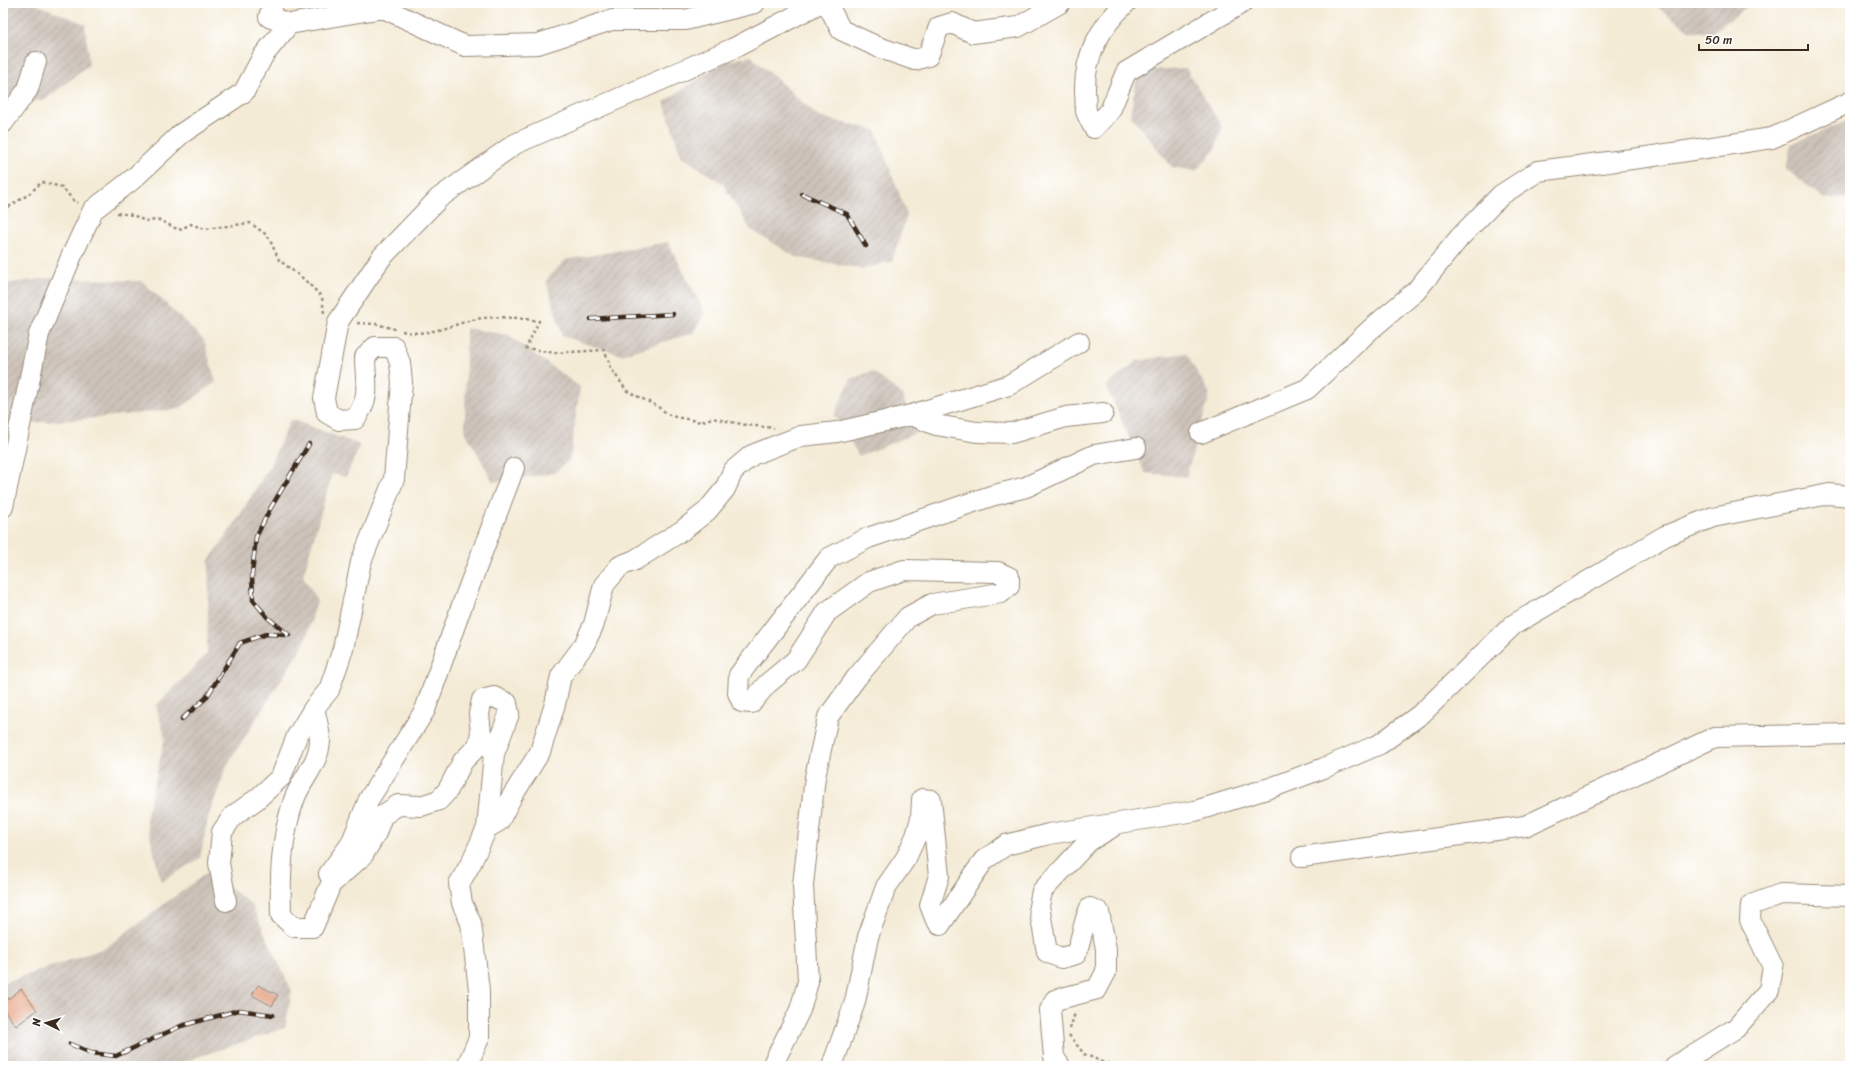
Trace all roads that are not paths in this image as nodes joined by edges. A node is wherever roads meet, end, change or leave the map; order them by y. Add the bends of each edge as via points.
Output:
1 (273, 3) edge
2 (755, 3) edge
3 (820, 3) edge
4 (827, 3) edge
5 (1060, 3) edge
6 (1126, 3) edge
7 (1242, 3) edge
8 (289, 24) junction
9 (36, 62) dead end
10 (1850, 102) edge
11 (3, 123) edge
12 (1080, 342) dead end
13 (1103, 413) dead end
14 (911, 415) junction
15 (1201, 433) dead end
16 (1136, 448) dead end
17 (514, 468) dead end
18 (1850, 496) edge
19 (3, 507) edge
20 (314, 708) junction
21 (1850, 734) edge
22 (1119, 823) junction
23 (487, 828) junction
24 (1302, 857) dead end
25 (1850, 896) edge
26 (226, 901) dead end
27 (318, 911) junction
28 (466, 1066) edge
29 (772, 1066) edge
30 (832, 1066) edge
31 (1060, 1066) edge
32 (1675, 1066) edge

1 - 8 lane via 269,17
2 - 8 lane via 685,20 612,20 538,44 465,46 383,8
3 - 20 lane via 734,48 515,144 439,198 381,258 338,322 324,398 327,413 339,420 355,419 367,398 365,357 375,347 394,347 400,363 402,382 394,479 361,562 343,649 329,690
4 - 5 lane via 842,30 878,47 916,60 928,56 939,26 952,23 973,33 1018,27
6 - 7 lane via 1112,15 1101,30 1089,57 1085,85 1086,110 1094,128 1110,110 1126,72
8 - 19 lane via 263,56 244,92 181,134 133,179 93,210 39,334
9 - 11 lane via 28,89
10 - 15 lane via 1772,138 1538,171 1501,195 1460,236 1416,291 1307,389
12 - 14 lane via 1009,385
13 - 14 lane via 1066,417 1012,433 977,432 936,425
14 - 23 lane via 837,432 801,436 752,455 733,471 725,489 707,511 659,545 620,566 604,585 594,624 584,645 561,676 556,704 540,752 499,821
16 - 29 lane via 1094,455 1026,487 991,496 868,538 829,558 740,674 738,693 742,702 751,703 767,684 796,660 827,612 869,582 904,570 998,572 1009,577 1009,586 1001,593 932,604 908,617 857,677 828,718 815,778 803,885 808,982 800,1010
17 - 27 lane via 460,608 425,710 369,799 351,844 321,886
18 - 22 lane via 1829,494 1713,517 1665,536 1513,625 1421,714 1380,744 1273,788 1195,811
20 - 26 lane via 297,736 281,777 258,799 234,816 222,832 219,863
20 - 27 lane via 320,741 312,766 295,799 284,838 280,882 281,915 294,927 312,927
21 - 24 lane via 1715,737 1524,826
22 - 30 lane via 1049,834 1006,845 984,860 940,925 934,918 930,905 939,876 931,800 922,799 916,836 906,858 886,887 868,937 855,1002
22 - 31 lane via 1088,841 1042,891 1039,906 1047,952 1061,958 1076,954 1090,908 1099,912 1106,949 1106,972 1097,989 1055,1000 1050,1010 1054,1057
23 - 27 lane via 494,754 509,714 507,703 494,698 482,700 478,746 463,761 448,790 439,800 421,806 398,805 382,816 376,833 363,855 331,884
23 - 28 lane via 459,884 462,903 471,924 479,990 479,1038
25 - 32 lane via 1781,894 1751,905 1750,920 1773,967 1769,990 1736,1028

